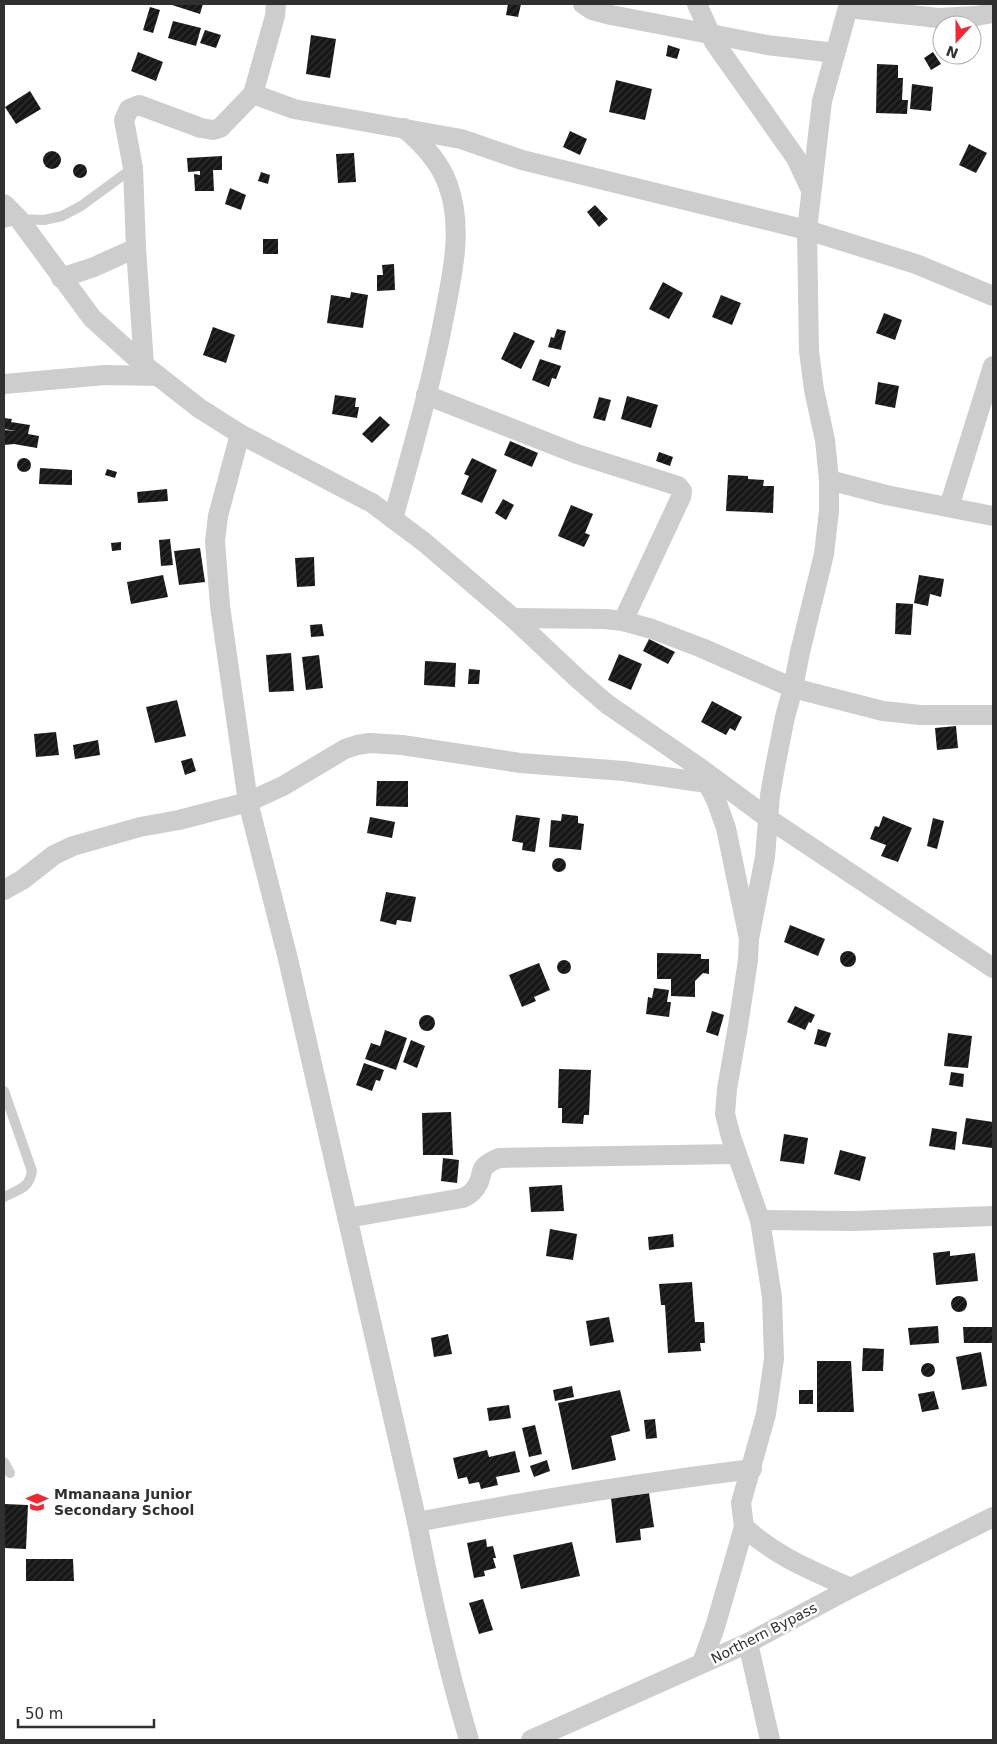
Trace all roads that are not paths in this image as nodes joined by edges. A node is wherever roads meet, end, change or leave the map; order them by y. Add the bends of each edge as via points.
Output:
1 (276, 4) edge
2 (583, 4) edge
3 (697, 4) edge
4 (849, 6) edge
5 (993, 14) edge
6 (709, 33) junction
7 (835, 53) junction
8 (253, 94) junction
9 (404, 128) junction
10 (132, 168) junction
11 (811, 190) junction
12 (4, 204) edge
13 (12, 221) edge
14 (807, 230) junction
15 (136, 248) junction
16 (61, 278) junction
17 (993, 296) edge
18 (993, 366) edge
19 (151, 370) junction
20 (4, 384) edge
21 (426, 395) junction
22 (240, 434) junction
23 (829, 480) junction
24 (949, 507) junction
25 (993, 516) edge
26 (393, 519) junction
27 (513, 618) junction
28 (623, 621) junction
29 (793, 688) junction
30 (993, 715) edge
31 (704, 775) junction
32 (248, 802) junction
33 (769, 818) junction
34 (4, 890) edge
35 (749, 939) junction
36 (993, 968) edge
37 (4, 1091) edge
38 (736, 1154) junction
39 (4, 1197) edge
40 (993, 1216) edge
41 (347, 1218) junction
42 (760, 1220) junction
43 (4, 1462) edge
44 (752, 1469) junction
45 (10, 1473) dead end
46 (993, 1517) edge
47 (417, 1522) junction
48 (744, 1527) junction
49 (851, 1588) junction
50 (748, 1642) junction
51 (702, 1663) junction
52 (469, 1740) edge
53 (530, 1740) edge
54 (770, 1740) edge

1 - 8 street
2 - 6 street via 611,15
3 - 6 street
4 - 5 street via 938,18
4 - 7 street
6 - 7 street via 767,45
6 - 11 street via 796,158
7 - 11 street via 822,101
8 - 9 street via 294,109
8 - 10 street via 227,122 212,130 139,105 129,109 124,120
9 - 14 street via 461,139 522,160
9 - 21 street via 430,154 448,184 454,214 456,247 439,344
10 - 13 lane via 62,216
10 - 15 street
11 - 14 street
12 - 13 street
13 - 16 street
14 - 17 street via 916,264
14 - 23 street via 809,351
15 - 16 street
15 - 19 street
16 - 19 street via 92,318
18 - 24 street
19 - 20 street
19 - 22 street via 199,408
21 - 26 street
21 - 28 street via 576,454 678,486 682,491 681,497
22 - 26 street via 372,503
22 - 32 street via 218,516 215,541 220,606
23 - 24 street
23 - 29 street via 824,554
24 - 25 street
26 - 27 street
27 - 28 street
27 - 31 street via 607,704
28 - 29 street via 702,648
29 - 30 street via 883,711
29 - 33 street via 776,762
31 - 32 street via 520,763 370,743 357,744
31 - 33 street
31 - 35 street via 726,828
32 - 34 street via 73,846 54,855
32 - 41 street via 288,959
33 - 35 street via 760,890
33 - 36 street
35 - 38 street via 727,1089 726,1114
37 - 39 lane via 32,1170 30,1182
38 - 41 street via 499,1158 487,1163 473,1191 463,1198
38 - 42 street
40 - 42 street via 854,1221
41 - 47 street
42 - 44 street via 772,1297 774,1359 766,1414
43 - 45 lane
44 - 47 street via 659,1481
44 - 48 street via 741,1504
46 - 49 street, Northern Bypass
47 - 52 street via 428,1582
48 - 49 street via 761,1543 788,1560
48 - 51 street
49 - 50 street, Northern Bypass
50 - 51 street, Northern Bypass
50 - 54 street
51 - 53 street, Northern Bypass

